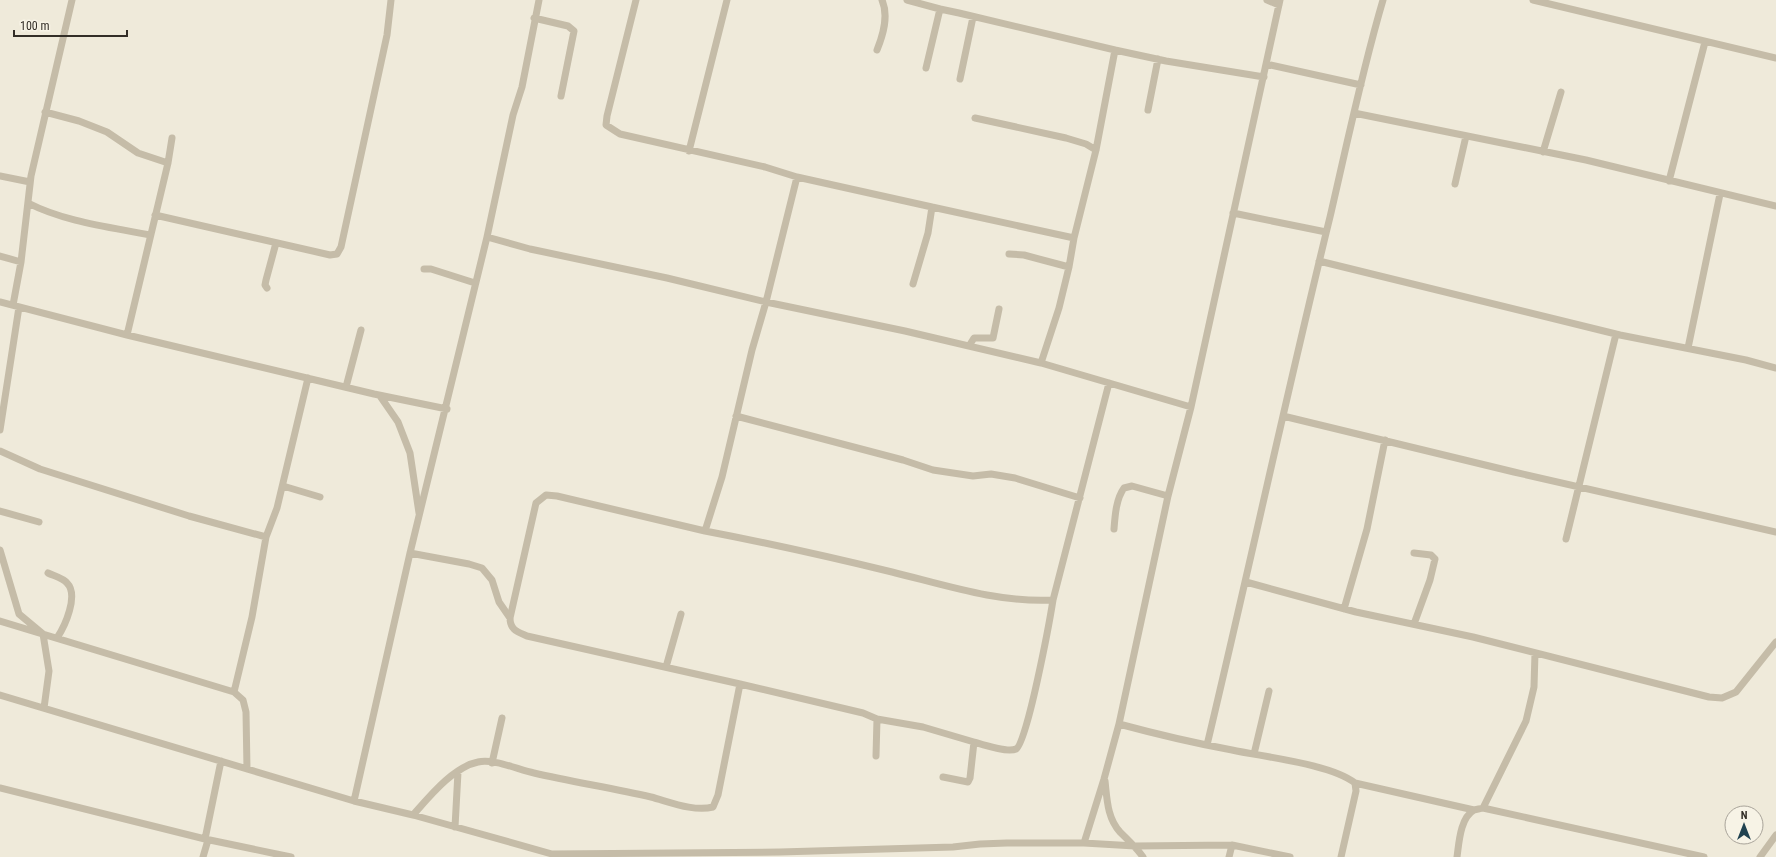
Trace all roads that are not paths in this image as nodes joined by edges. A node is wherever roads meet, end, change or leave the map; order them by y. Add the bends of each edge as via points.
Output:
1 (72, 0) edge
2 (391, 0) edge
3 (539, 0) edge
4 (636, 0) edge
5 (727, 0) edge
6 (882, 0) edge
7 (907, 0) edge
8 (1267, 0) edge
9 (1383, 0) edge
10 (1533, 0) edge
11 (1280, 3) edge
12 (940, 9) junction
13 (974, 17) junction
14 (534, 18) junction
15 (1705, 42) junction
16 (878, 50) dead end
17 (1115, 50) junction
18 (1776, 58) edge
19 (1158, 59) junction
20 (1266, 64) junction
21 (926, 68) dead end
22 (1264, 77) junction
23 (960, 79) dead end
24 (1361, 85) junction
25 (1561, 92) dead end
26 (561, 96) dead end
27 (1148, 110) dead end
28 (44, 112) junction
29 (1354, 112) junction
30 (975, 118) dead end
31 (1466, 136) junction
32 (172, 138) dead end
33 (1096, 150) junction
34 (689, 151) junction
35 (1543, 152) junction
36 (168, 163) junction
37 (0, 176) edge
38 (797, 177) junction
39 (1669, 181) junction
40 (30, 182) junction
41 (1455, 184) dead end
42 (1720, 194) junction
43 (28, 203) junction
44 (932, 206) junction
45 (1776, 206) edge
46 (1233, 213) junction
47 (155, 215) junction
48 (1326, 232) junction
49 (150, 235) junction
50 (487, 237) junction
51 (1074, 238) junction
52 (276, 243) junction
53 (1008, 254) dead end
54 (0, 256) edge
55 (1319, 261) junction
56 (21, 262) junction
57 (1069, 267) junction
58 (424, 269) dead end
59 (475, 283) junction
60 (913, 284) dead end
61 (267, 288) dead end
62 (0, 302) edge
63 (766, 302) junction
64 (16, 306) junction
65 (999, 309) dead end
66 (361, 330) dead end
67 (1616, 334) junction
68 (127, 335) junction
69 (969, 346) junction
70 (1688, 348) junction
71 (1041, 363) junction
72 (1776, 368) edge
73 (308, 378) junction
74 (1108, 383) junction
75 (346, 388) junction
76 (380, 396) junction
77 (1191, 407) junction
78 (446, 409) junction
79 (736, 416) junction
80 (1283, 416) junction
81 (0, 430) edge
82 (1385, 440) junction
83 (0, 451) edge
84 (283, 486) junction
85 (1579, 486) junction
86 (1168, 496) junction
87 (320, 497) dead end
88 (1080, 498) junction
89 (0, 511) edge
90 (420, 516) junction
91 (39, 522) dead end
92 (1114, 529) dead end
93 (705, 531) junction
94 (1776, 532) edge
95 (266, 536) junction
96 (1566, 539) dead end
97 (0, 550) edge
98 (410, 553) junction
99 (1414, 553) dead end
100 (48, 573) dead end
101 (1246, 582) junction
102 (1053, 600) junction
103 (1344, 609) junction
104 (681, 614) dead end
105 (510, 618) junction
106 (0, 621) edge
107 (1414, 624) junction
108 (43, 634) junction
109 (57, 638) junction
110 (1776, 642) edge
111 (1535, 653) junction
112 (666, 667) junction
113 (740, 684) junction
114 (1268, 691) dead end
115 (234, 692) junction
116 (0, 695) edge
117 (44, 708) junction
118 (502, 718) dead end
119 (877, 719) junction
120 (1119, 724) junction
121 (974, 742) junction
122 (1208, 745) junction
123 (1254, 754) junction
124 (876, 756) dead end
125 (221, 761) junction
126 (492, 763) junction
127 (247, 769) junction
128 (458, 772) junction
129 (943, 777) dead end
130 (1104, 779) junction
131 (1356, 783) junction
132 (0, 788) edge
133 (354, 801) junction
134 (1483, 808) junction
135 (1474, 810) junction
136 (413, 815) junction
137 (455, 827) junction
138 (1776, 835) edge
139 (207, 839) junction
140 (1084, 843) junction
141 (1232, 845) junction
142 (1135, 846) junction
143 (710, 855) edge
144 (552, 856) edge
145 (203, 857) edge
146 (291, 857) edge
147 (1143, 857) edge
148 (1229, 857) edge
149 (1290, 857) edge
150 (1341, 857) edge
151 (1457, 857) edge
152 (1704, 857) edge
153 (1760, 857) edge

1 - 28 street
2 - 52 street via 388,34 340,251 330,255
3 - 14 street
4 - 34 street via 606,116 606,125 620,134
5 - 34 street
6 - 16 street via 884,27
7 - 12 street
8 - 11 street
9 - 24 street
10 - 15 street
11 - 20 street
12 - 13 street
12 - 21 street
13 - 17 street
13 - 23 street
14 - 26 street via 568,26 574,31
14 - 50 street via 522,87 513,115
15 - 18 street
15 - 39 street
17 - 19 street
17 - 33 street
19 - 22 street
19 - 27 street
20 - 22 street
20 - 24 street
22 - 46 street
24 - 29 street
25 - 35 street
28 - 36 street via 80,121 107,132 138,153
28 - 40 street
29 - 31 street
29 - 48 street
30 - 33 street via 994,120 1066,138
31 - 35 street
31 - 41 street
32 - 36 street
33 - 51 street
34 - 38 street
35 - 39 street
36 - 47 street
37 - 40 street
38 - 44 street
38 - 63 street
39 - 42 street
40 - 43 street
42 - 45 street
42 - 70 street
43 - 49 street via 42,210 98,225
43 - 56 street
44 - 51 street
44 - 60 street via 928,233
46 - 48 street
46 - 77 street
47 - 49 street
47 - 52 street
48 - 55 street
49 - 68 street
50 - 59 street
50 - 63 street
51 - 57 street
52 - 61 street via 266,280
53 - 57 street via 1029,256
54 - 56 street
55 - 67 street
55 - 80 street
56 - 64 street
57 - 71 street
58 - 59 street
59 - 78 street
62 - 64 street
63 - 69 street
63 - 79 street
64 - 68 street
64 - 81 street
65 - 69 street via 993,338 974,338
66 - 75 street
67 - 70 street
67 - 85 street
68 - 73 street
69 - 71 street
70 - 72 street
71 - 74 street
73 - 75 street
73 - 84 street
74 - 77 street
74 - 88 street
75 - 76 street
76 - 78 street
76 - 90 street via 398,422 410,453
77 - 86 street
78 - 90 street
79 - 88 street via 939,471 1015,478
79 - 93 street via 722,477
80 - 82 street
80 - 101 street
82 - 85 street
82 - 103 street via 1367,529
83 - 95 street via 40,469 189,516
84 - 87 street
84 - 95 street
85 - 94 street
85 - 96 street
86 - 92 street via 1132,486 1124,488 1119,499
86 - 120 street
88 - 102 street
89 - 91 street
90 - 98 street
93 - 102 street via 753,540 1000,599
93 - 105 street via 546,495 536,503
95 - 115 street via 252,617
97 - 108 street via 19,614
98 - 105 street via 482,568 492,580 499,602
98 - 133 street
99 - 107 street via 1431,555 1435,559
100 - 109 street via 67,582 71,589 69,614
101 - 103 street
101 - 122 street
102 - 121 street via 1024,738 1019,747 1009,751
103 - 107 street
104 - 112 street
105 - 112 street via 514,630 527,636
106 - 108 street
107 - 111 street
108 - 109 street
108 - 117 street via 49,671
109 - 115 street
110 - 111 street via 1736,692 1722,698 1709,697
111 - 134 street via 1534,687 1526,721
112 - 113 street
113 - 119 street via 863,713
113 - 126 street via 718,795 713,807 705,809 681,805 632,792
114 - 123 street
115 - 127 street via 243,700 246,712
116 - 117 street
117 - 125 street
118 - 126 street
119 - 121 street via 923,727
119 - 124 street
120 - 122 street
120 - 130 street
121 - 129 street via 968,782
122 - 123 street
123 - 131 street via 1316,767 1349,778
125 - 127 street
125 - 139 street
126 - 128 street via 479,761
127 - 133 street
128 - 136 street via 439,786
128 - 137 street
130 - 140 street
130 - 142 street via 1109,814 1119,830
131 - 135 street
131 - 150 street via 1351,818
132 - 139 street
133 - 136 street
134 - 135 street
134 - 152 street
135 - 151 street via 1466,817
136 - 137 street
137 - 144 street
138 - 153 street
139 - 145 street
139 - 146 street
140 - 142 street
140 - 143 street via 980,844
141 - 142 street
141 - 148 street
141 - 149 street
142 - 147 street
143 - 144 street

